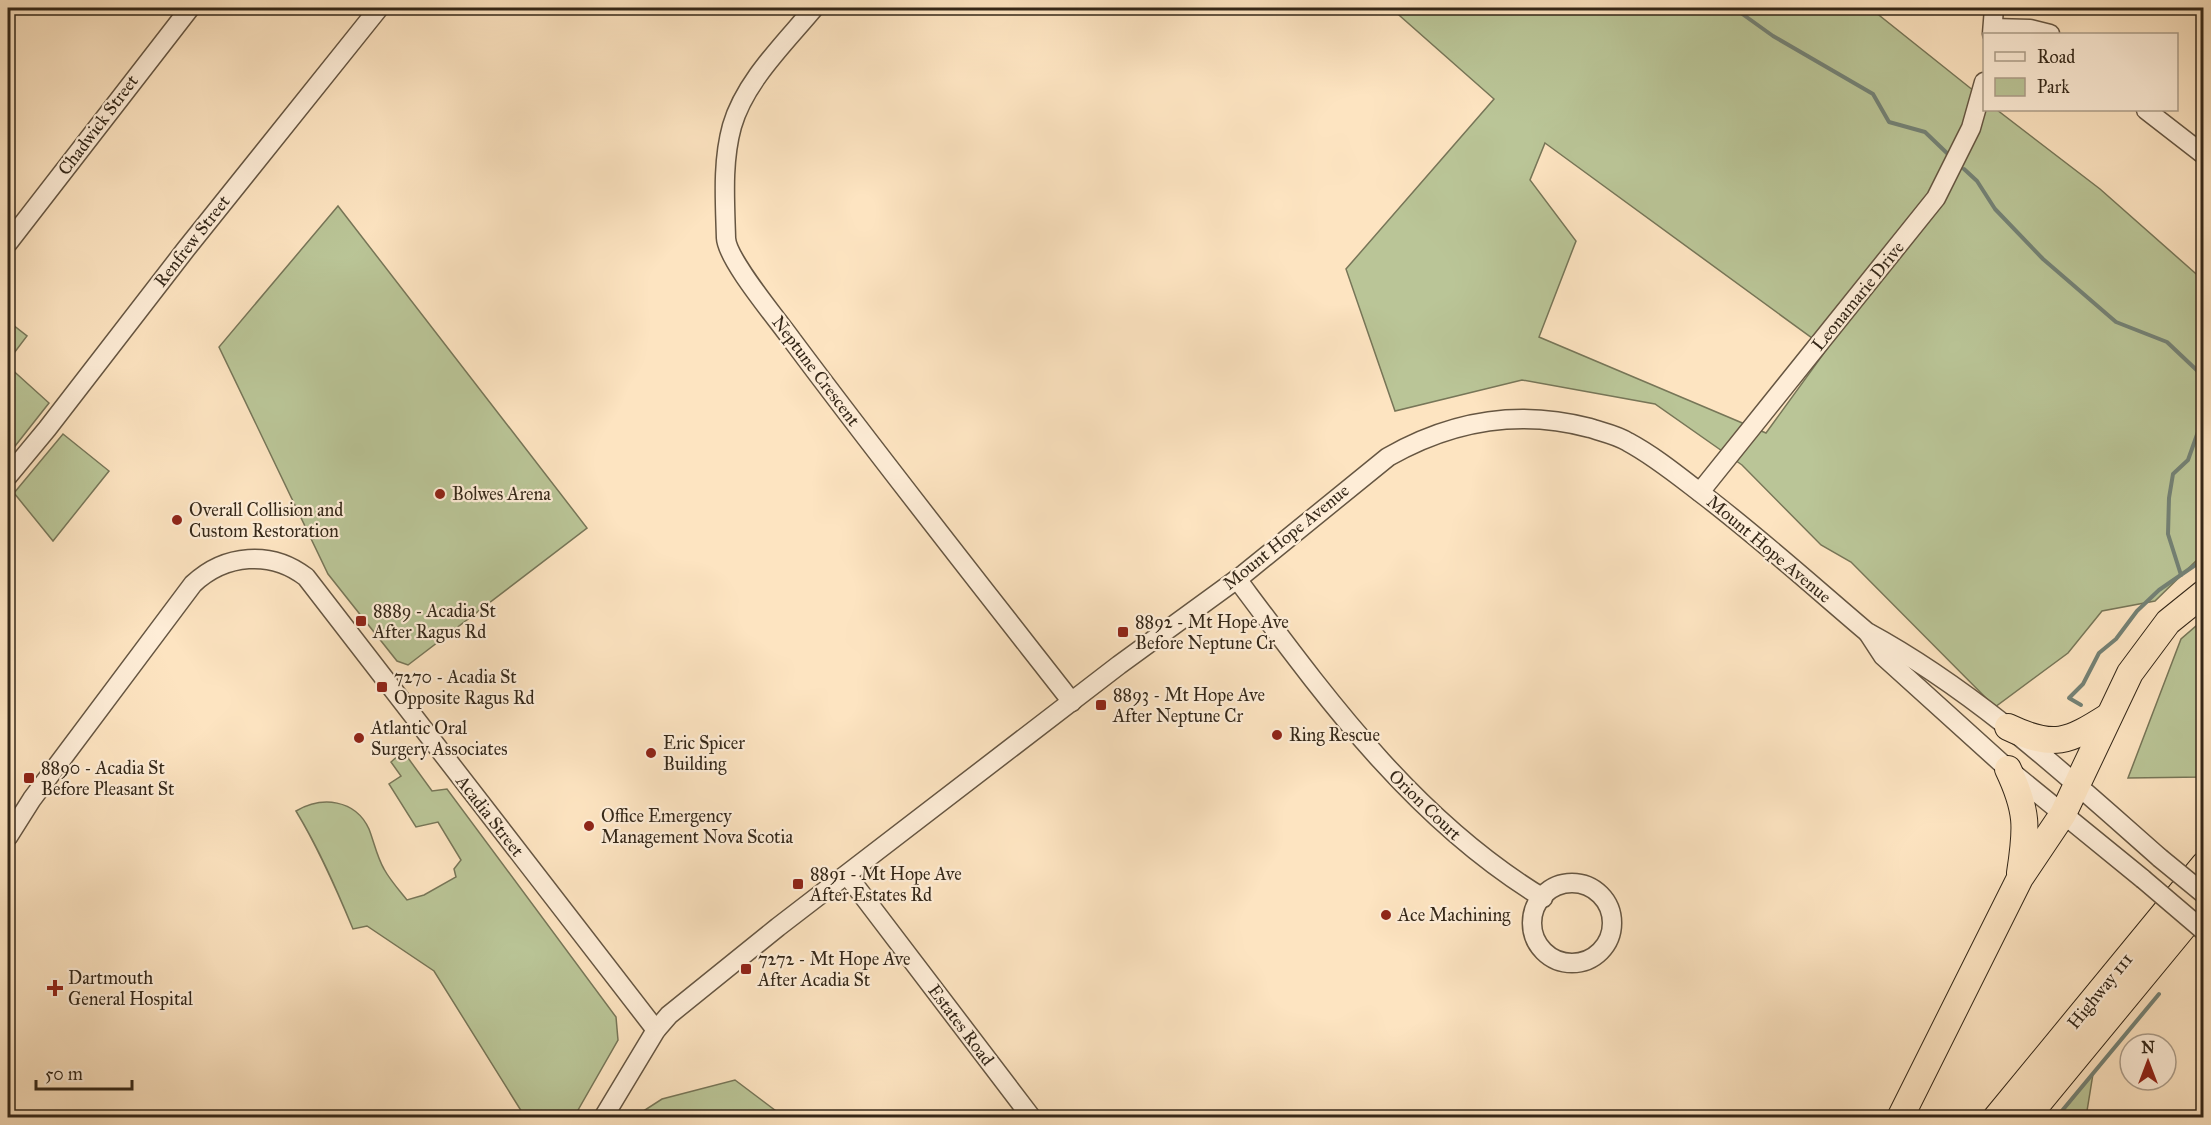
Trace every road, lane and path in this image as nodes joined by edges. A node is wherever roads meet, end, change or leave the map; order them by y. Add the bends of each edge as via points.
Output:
1 (190, 8) edge
2 (379, 8) edge
3 (814, 8) edge
4 (1994, 8) edge
5 (1992, 31) edge
6 (2046, 33) edge
7 (1983, 85) edge
8 (2147, 111) edge
9 (2204, 156) edge
10 (8, 243) edge
11 (8, 476) edge
12 (1700, 492) junction
13 (1237, 579) junction
14 (2204, 593) edge
15 (1867, 632) junction
16 (1072, 702) junction
17 (2109, 716) junction
18 (2008, 727) junction
19 (2008, 769) junction
20 (2078, 785) junction
21 (2063, 814) junction
22 (8, 837) edge
23 (2204, 865) edge
24 (847, 875) junction
25 (2020, 878) junction
26 (2204, 894) edge
27 (1542, 898) junction
28 (2204, 902) edge
29 (2204, 931) edge
30 (656, 1030) junction
31 (603, 1118) edge
32 (1032, 1118) edge
33 (1900, 1118) edge
34 (1996, 1118) edge
35 (2026, 1118) edge

1 - 10 street, Chadwick Street
2 - 11 street, Renfrew Street
3 - 16 street, Neptune Crescent via 753,84 732,125 724,191 726,240 746,278 801,352
4 - 5 street
5 - 6 street via 2030,29
7 - 12 street, Leonamarie Drive via 1961,150 1928,208
8 - 9 street
12 - 13 street, Mount Hope Avenue via 1627,441 1604,432 1545,419 1485,420 1414,442 1388,457
12 - 15 street, Mount Hope Avenue
13 - 16 street, Mount Hope Avenue
13 - 27 street, Orion Court via 1340,714 1398,780 1501,873
14 - 17 highway via 2153,638
15 - 18 street, Mount Hope Avenue
15 - 19 street, Mount Hope Avenue via 1883,656
16 - 24 street, Mount Hope Avenue
17 - 18 highway via 2081,734 2062,740 2035,740
17 - 20 highway
18 - 20 street, Mount Hope Avenue
19 - 21 street, Mount Hope Avenue
19 - 25 highway via 2022,799 2025,819
20 - 21 highway
20 - 26 street, Mount Hope Avenue, bridge
21 - 25 highway
21 - 29 street, Mount Hope Avenue, bridge
22 - 30 street, Acadia Street via 32,799 193,584 214,568 231,562 275,561 306,577
23 - 34 highway, Highway 111
24 - 30 street, Mount Hope Avenue via 696,992
24 - 32 street, Estates Road
25 - 33 highway
27 - 27 street via 1535,907 1533,934 1541,949 1552,958 1565,963 1581,962 1594,957 1606,944 1612,916 1596,891 1564,884
28 - 35 highway, Highway 111
30 - 31 street, Mount Hope Avenue

